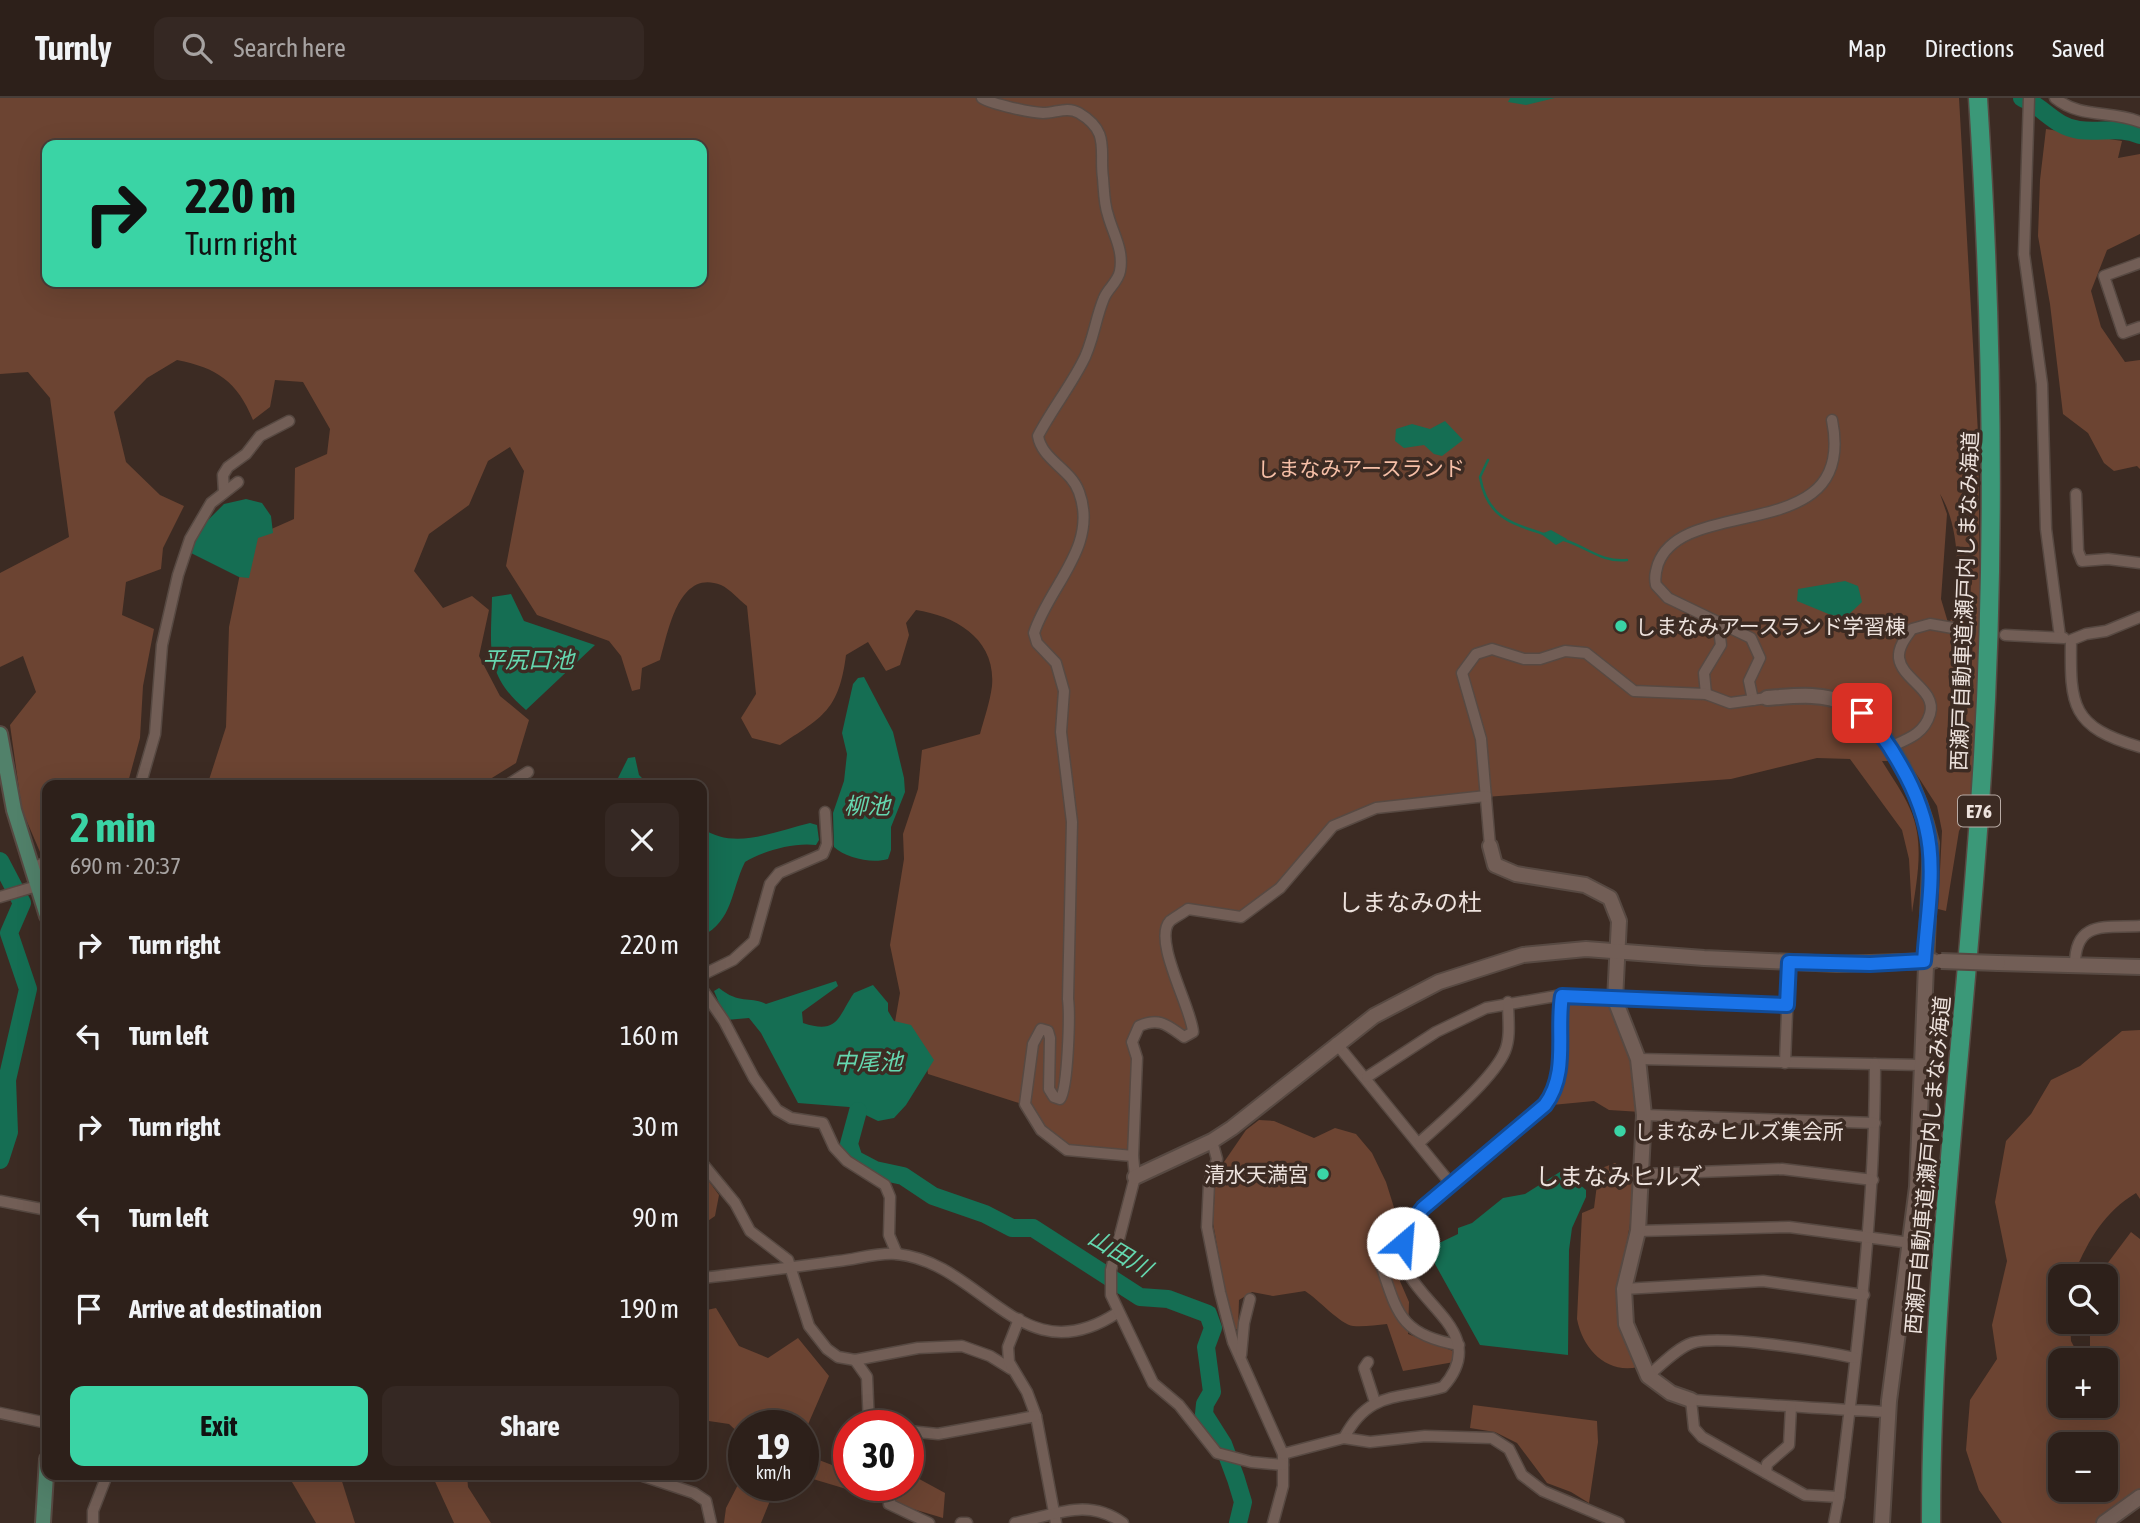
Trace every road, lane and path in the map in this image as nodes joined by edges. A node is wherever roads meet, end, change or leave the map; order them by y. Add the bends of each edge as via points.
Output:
1 (982, 98) edge
2 (1978, 98) edge
3 (2029, 98) edge
4 (2055, 98) edge
5 (2140, 122) edge
6 (2140, 263) edge
7 (2140, 327) edge
8 (1832, 420) dead end
9 (289, 421) dead end
10 (238, 482) dead end
11 (224, 492) junction
12 (2076, 494) dead end
13 (2140, 563) edge
14 (2140, 617) edge
15 (1718, 622) junction
16 (1970, 631) dead end
17 (2005, 635) dead end
18 (2060, 637) junction
19 (2071, 640) junction
20 (1706, 694) junction
21 (1760, 699) junction
22 (0, 734) edge
23 (1890, 747) junction
24 (2140, 747) edge
25 (528, 772) dead end
26 (142, 780) edge
27 (515, 780) edge
28 (1486, 796) junction
29 (825, 811) dead end
30 (1490, 846) joint
31 (41, 865) edge
32 (37, 886) junction
33 (0, 897) edge
34 (42, 901) edge
35 (2140, 926) edge
36 (1619, 950) junction
37 (1924, 961) junction
38 (1789, 962) junction
39 (2075, 965) junction
40 (2140, 967) edge
41 (707, 973) edge
42 (707, 996) edge
43 (1562, 996) junction
44 (1615, 1000) junction
45 (1508, 1002) junction
46 (1787, 1005) junction
47 (1336, 1043) junction
48 (1638, 1059) junction
49 (1785, 1063) junction
50 (1875, 1063) junction
51 (1921, 1065) junction
52 (1367, 1077) junction
53 (1644, 1115) junction
54 (1875, 1123) junction
55 (1212, 1141) junction
56 (1420, 1142) junction
57 (1133, 1156) junction
58 (707, 1169) edge
59 (1643, 1174) junction
60 (1135, 1177) junction
61 (1873, 1180) junction
62 (1451, 1184) junction
63 (0, 1201) edge
64 (42, 1209) edge
65 (1638, 1231) junction
66 (1867, 1239) junction
67 (1911, 1243) junction
68 (897, 1254) junction
69 (1379, 1259) dead end
70 (791, 1267) junction
71 (707, 1277) edge
72 (1624, 1289) junction
73 (1864, 1295) junction
74 (1250, 1299) dead end
75 (1117, 1313) junction
76 (1019, 1320) junction
77 (1459, 1345) junction
78 (1241, 1356) junction
79 (1855, 1358) junction
80 (855, 1360) junction
81 (1368, 1362) dead end
82 (1011, 1369) junction
83 (1648, 1376) junction
84 (1691, 1399) junction
85 (1375, 1402) junction
86 (1791, 1407) junction
87 (868, 1410) edge
88 (1849, 1410) junction
89 (1888, 1412) junction
90 (0, 1413) edge
91 (1036, 1416) junction
92 (42, 1422) edge
93 (924, 1433) edge
94 (1344, 1438) junction
95 (1283, 1459) junction
96 (1766, 1473) junction
97 (46, 1480) edge
98 (105, 1480) edge
99 (655, 1480) edge
100 (1839, 1497) junction
101 (2140, 1497) edge
102 (890, 1501) edge
103 (1055, 1519) edge
104 (43, 1523) edge
105 (93, 1523) edge
106 (711, 1523) edge
107 (929, 1523) edge
108 (961, 1523) edge
109 (967, 1523) edge
110 (1015, 1523) edge
111 (1123, 1523) edge
112 (1273, 1523) edge
113 (1619, 1523) edge
114 (1834, 1523) edge
115 (1882, 1523) edge
116 (1931, 1523) edge
117 (2104, 1523) edge

1 - 57 street via 1043,113 1060,109 1079,112 1091,124 1102,137 1108,215 1118,237 1121,270 1117,280 1097,313 1084,360 1038,436 1047,455 1079,490 1083,524 1074,559 1034,633 1056,663 1064,691 1060,732 1072,822 1066,1088 1060,1099 1049,1089 1051,1038 1041,1029 1033,1044 1025,1104 1041,1130 1067,1150
2 - 116 highway, 西瀬戸自動車道;瀬戸内しまなみ海道 / E76 via 1992,362 1989,622 1974,892 1937,1308
3 - 18 street via 2024,254 2042,384 2046,529
4 - 5 street via 2074,111 2123,115
6 - 7 street via 2104,276 2123,333
8 - 15 street via 1834,459 1813,491 1788,506 1684,535 1661,557 1654,579 1660,591
9 - 11 street via 260,436 228,467 223,475
10 - 11 street
11 - 26 street via 211,503 190,540 169,604 155,734
12 - 13 street via 2082,561
14 - 19 street
15 - 20 street via 1721,645 1704,673
15 - 21 street via 1751,638 1760,657 1749,681
16 - 23 street via 1930,624 1912,629 1902,643 1901,664 1932,708 1926,726
17 - 18 street
18 - 19 street
19 - 24 street via 2070,690 2076,710 2092,727
20 - 21 street via 1730,703
20 - 28 street via 1634,691 1586,653 1565,651 1540,659 1492,649 1476,654 1462,673 1481,739
21 - 23 street via 1810,695 1848,704 1876,726
22 - 31 main road via 14,810
23 - 37 street via 1914,789 1931,843
25 - 27 street
28 - 30 street
28 - 57 street via 1399,804 1365,813 1333,826 1280,888 1241,916 1197,908 1168,923 1165,932 1174,974 1193,1032 1184,1037 1153,1020 1139,1026 1132,1042 1137,1058
29 - 41 street via 827,844 823,854 779,873 770,884 754,941 733,960
30 - 36 street via 1495,865 1516,874 1584,885 1610,898 1619,920
31 - 32 main road
32 - 33 street
32 - 34 main road
35 - 39 street via 2085,933 2077,943
36 - 38 street
36 - 44 street
36 - 47 street via 1546,951 1473,970 1397,1003
37 - 38 street
37 - 39 street, bridge
37 - 51 street
38 - 46 street
39 - 40 street
42 - 68 street via 777,1110 791,1118 823,1123 834,1147 847,1161 885,1185 890,1197 889,1235
43 - 44 street
43 - 45 street
43 - 62 street via 1560,1063 1552,1095
44 - 46 street
44 - 48 street
45 - 52 street via 1436,1032
45 - 56 street via 1506,1049 1501,1059
46 - 49 street
47 - 52 street
47 - 55 street
48 - 49 street
48 - 53 street
49 - 50 street
50 - 51 street
50 - 54 street
51 - 67 street
52 - 56 street
53 - 54 street
53 - 59 street
54 - 61 street
55 - 60 street
55 - 78 street via 1217,1159 1209,1183 1207,1227 1226,1319
56 - 62 street
57 - 60 street
58 - 70 street via 750,1231
59 - 61 street via 1782,1169
59 - 65 street
60 - 75 street via 1111,1270
61 - 66 street
62 - 77 street via 1415,1216 1403,1243 1404,1261 1413,1281 1453,1329
63 - 64 street
65 - 66 street via 1789,1227
65 - 72 street
66 - 67 street
66 - 73 street
67 - 89 street
68 - 70 street
68 - 76 street via 948,1274
69 - 77 street via 1398,1316 1436,1341
70 - 71 street
70 - 80 street via 809,1326 827,1349 847,1361
72 - 73 street via 1763,1281
72 - 83 street via 1626,1324
73 - 79 street
74 - 78 street
75 - 76 street via 1096,1328 1072,1334 1048,1332
75 - 95 street via 1153,1383 1179,1405 1217,1453 1251,1462
76 - 82 street via 1008,1346
77 - 85 street via 1458,1362 1443,1387
78 - 95 street
79 - 83 street via 1715,1340 1690,1343
79 - 88 street
80 - 82 street via 918,1348 962,1346
80 - 87 street via 867,1377
81 - 85 street via 1364,1368
82 - 91 street
83 - 84 street via 1671,1393
84 - 86 street
84 - 96 street via 1694,1429
85 - 94 street via 1360,1412
86 - 88 street
86 - 96 street via 1789,1445 1767,1464
88 - 89 street
88 - 100 street
89 - 115 street
90 - 92 street
91 - 93 street
91 - 103 street
94 - 95 street
94 - 113 street via 1370,1442 1425,1436 1492,1438 1509,1449 1522,1475 1543,1491
95 - 112 street via 1283,1486
96 - 100 street via 1805,1495
97 - 104 main road
98 - 105 street
99 - 106 street via 706,1501
100 - 114 street
101 - 117 street
102 - 107 street
103 - 110 street
103 - 111 street via 1096,1508
108 - 109 street

